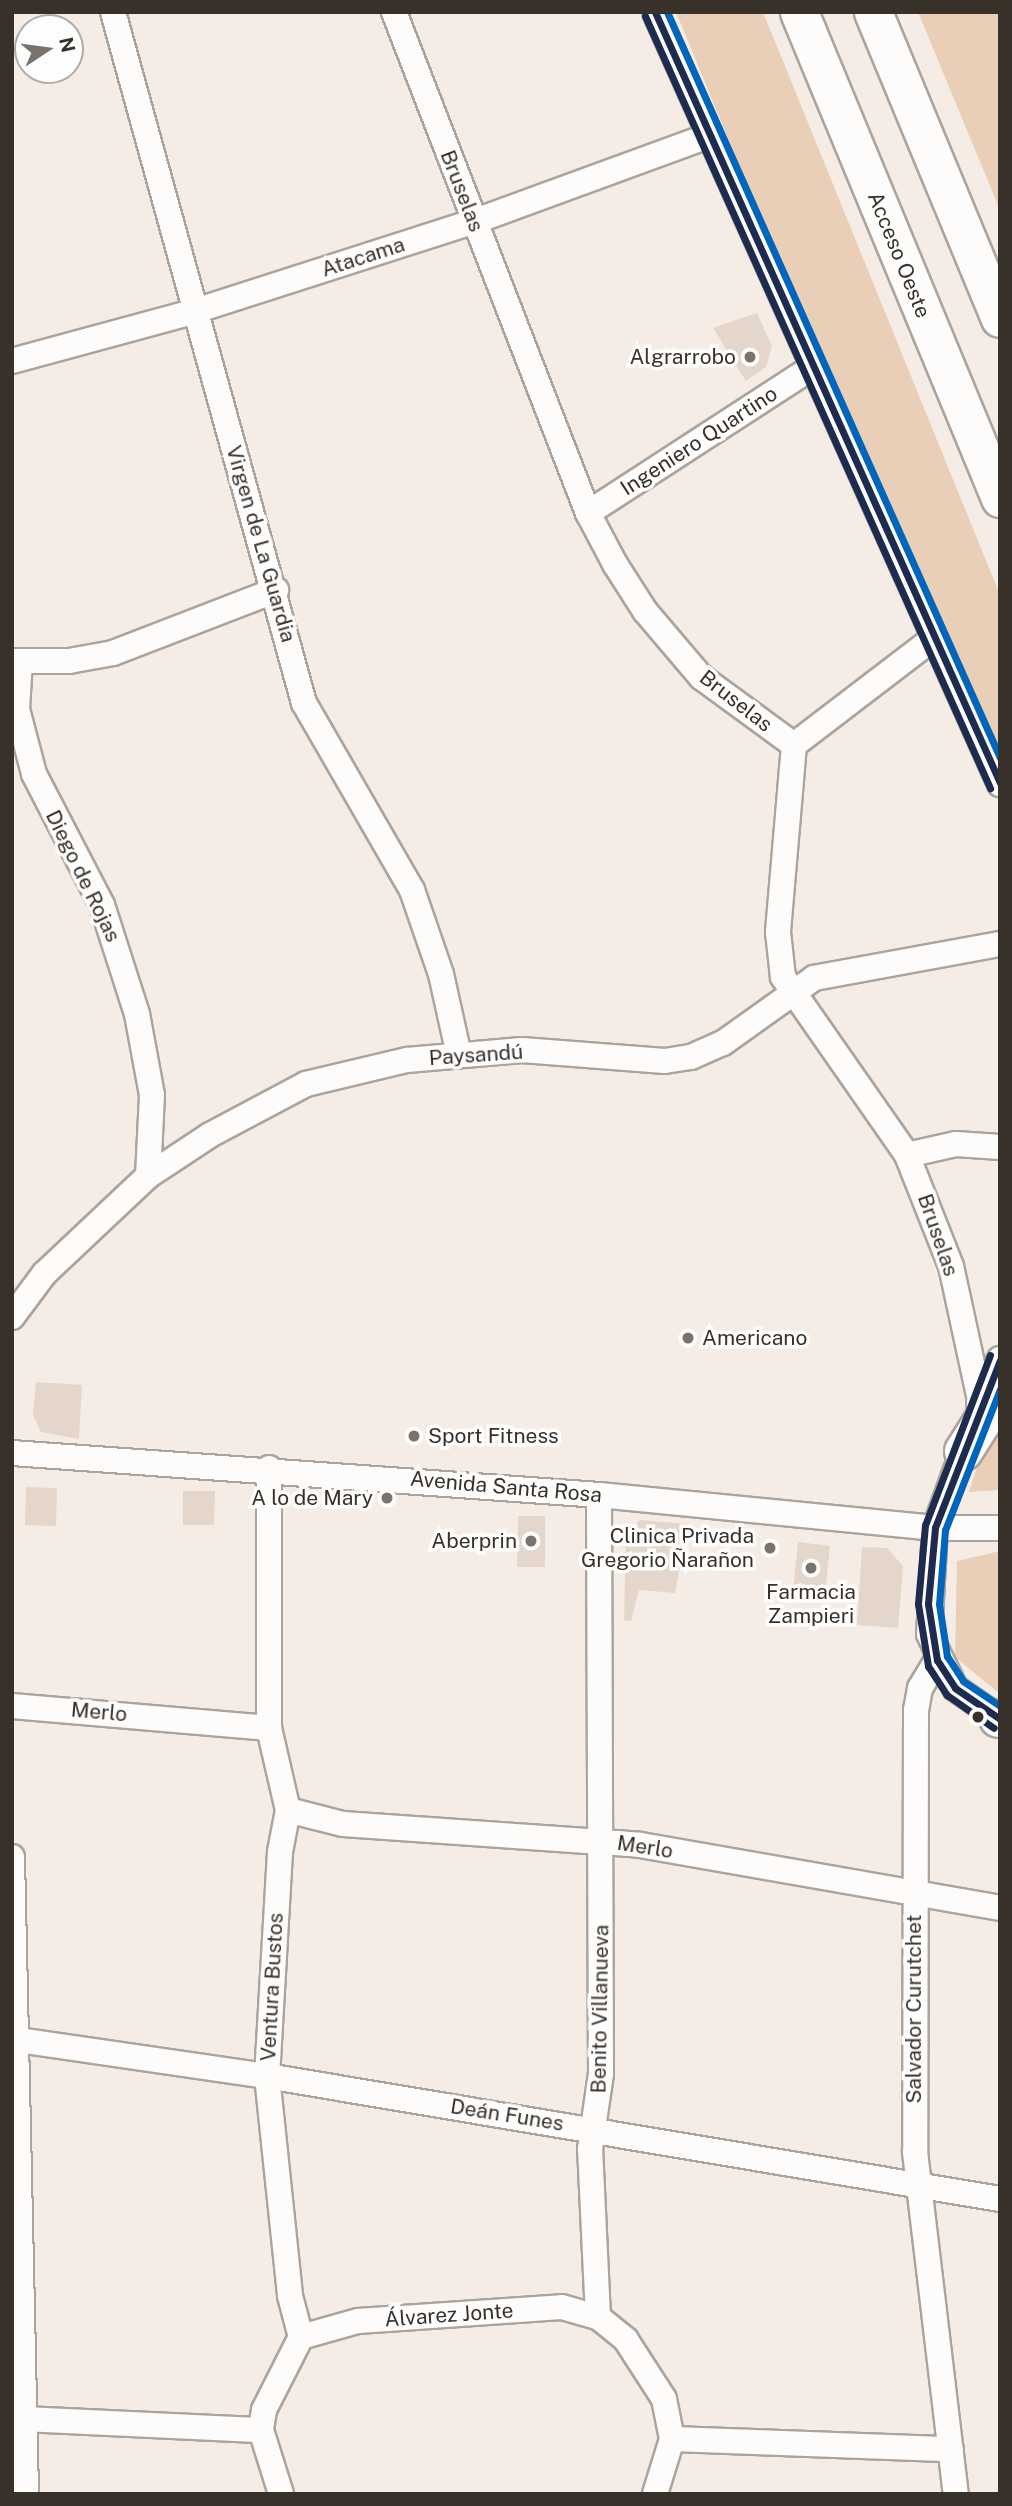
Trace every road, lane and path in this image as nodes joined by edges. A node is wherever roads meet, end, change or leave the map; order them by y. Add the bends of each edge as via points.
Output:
1 (113, 12) edge
2 (394, 12) edge
3 (655, 12) edge
4 (799, 12) edge
5 (873, 12) edge
6 (708, 136) junction
7 (473, 222) junction
8 (192, 312) junction
9 (1000, 318) edge
10 (12, 361) edge
11 (810, 369) junction
12 (1000, 498) edge
13 (588, 513) junction
14 (276, 590) junction
15 (934, 638) junction
16 (16, 661) edge
17 (794, 745) junction
18 (1000, 784) edge
19 (1000, 944) edge
20 (791, 994) junction
21 (459, 1055) junction
22 (1000, 1147) edge
23 (907, 1155) junction
24 (148, 1176) junction
25 (12, 1317) edge
26 (1000, 1359) edge
27 (990, 1397) edge
28 (963, 1451) joint
29 (12, 1453) edge
30 (269, 1468) junction
31 (599, 1494) junction
32 (935, 1528) junction
33 (1000, 1528) edge
34 (937, 1660) junction
35 (12, 1706) edge
36 (999, 1718) edge
37 (269, 1728) junction
38 (288, 1810) junction
39 (602, 1840) junction
40 (12, 1857) edge
41 (914, 1895) junction
42 (1000, 1908) edge
43 (14, 2039) edge
44 (267, 2076) junction
45 (595, 2130) junction
46 (917, 2186) junction
47 (1000, 2199) edge
48 (598, 2317) junction
49 (301, 2337) junction
50 (20, 2404) edge
51 (261, 2430) junction
52 (672, 2439) junction
53 (951, 2449) junction
54 (26, 2494) edge
55 (281, 2494) edge
56 (655, 2494) edge
57 (956, 2494) edge

1 - 8 street, Virgen de La Guardia
2 - 7 street, Bruselas
3 - 6 street
4 - 12 highway, Acceso Oeste
5 - 9 highway
6 - 7 street, Atacama
6 - 11 street
7 - 8 street, Atacama
7 - 13 street, Bruselas
8 - 10 street, Atacama
8 - 14 street, Virgen de La Guardia
11 - 13 street, Ingeniero Quartino
11 - 15 street
13 - 17 street, Bruselas via 615,564 674,647 701,677
14 - 16 street via 223,615 113,653
14 - 21 street, Virgen de La Guardia via 304,703 412,890 441,974
15 - 17 street
15 - 18 street
16 - 24 street, Diego de Rojas via 17,709 34,774 102,905 137,1014 152,1095
17 - 20 street, Bruselas via 778,932 783,977
19 - 20 street, Paysandú via 840,970 814,978
20 - 21 street, Paysandú via 723,1043 691,1057 665,1061 522,1050
20 - 23 street, Bruselas
21 - 24 street, Paysandú via 354,1069 306,1084 210,1135
22 - 23 street via 956,1144
23 - 27 street, Bruselas via 951,1266
24 - 25 street, Paysandú via 44,1274
26 - 27 street
27 - 28 highway
28 - 32 street
29 - 30 street, Avenida Santa Rosa
30 - 31 street, Avenida Santa Rosa
30 - 37 street, Ventura Bustos
31 - 32 street, Avenida Santa Rosa
31 - 39 street, Benito Villanueva
32 - 33 street, Avenida Santa Rosa
32 - 34 street via 928,1604
34 - 36 street via 955,1688
34 - 41 street, Salvador Curutchet via 920,1688 916,1710
35 - 37 street, Merlo
37 - 38 street, Ventura Bustos
38 - 39 street, Merlo via 343,1824
38 - 44 street, Ventura Bustos via 280,1852
39 - 41 street, Merlo
39 - 45 street, Benito Villanueva via 601,2074
40 - 43 street
41 - 42 street, Merlo
41 - 46 street, Salvador Curutchet
43 - 44 street, Deán Funes
43 - 50 street
44 - 45 street, Deán Funes
44 - 49 street, Ventura Bustos via 290,2295
45 - 46 street, Deán Funes
45 - 48 street, Benito Villanueva via 590,2169
46 - 47 street, Deán Funes
46 - 53 street, Salvador Curutchet
48 - 49 street, Álvarez Jonte via 562,2307 358,2320
48 - 52 street via 626,2340 649,2370 664,2399
49 - 51 street via 264,2410
50 - 51 street
50 - 54 street
51 - 55 street
52 - 53 street
52 - 56 street
53 - 57 street, Salvador Curutchet

